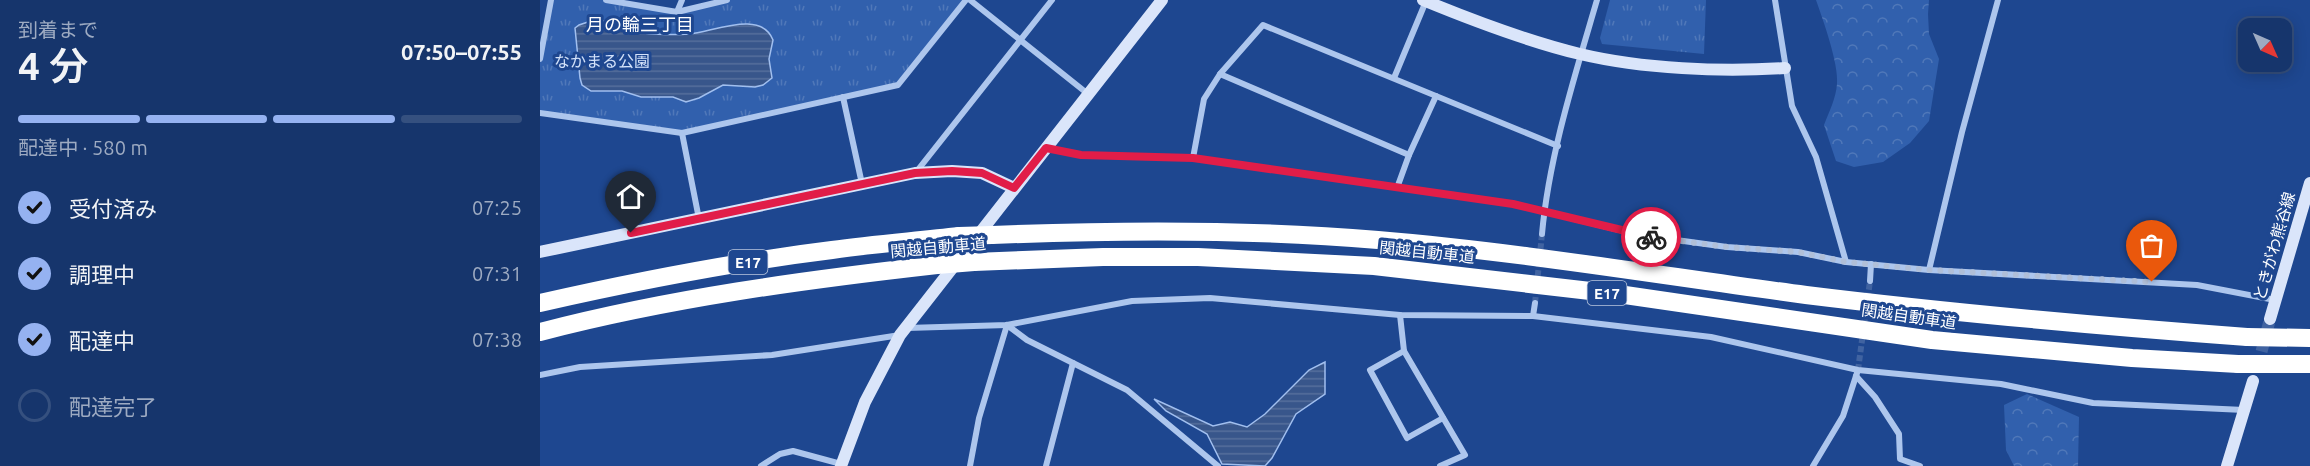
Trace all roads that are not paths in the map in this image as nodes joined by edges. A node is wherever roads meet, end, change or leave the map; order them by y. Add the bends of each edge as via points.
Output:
1 (551, 0) edge
2 (606, 0) edge
3 (682, 0) edge
4 (727, 0) edge
5 (968, 0) edge
6 (1052, 0) edge
7 (1162, 0) edge
8 (1426, 0) edge
9 (1597, 0) edge
10 (1775, 0) edge
11 (1998, 0) edge
12 (677, 12) junction
13 (1020, 40) junction
14 (541, 47) edge
15 (1581, 54) junction
16 (540, 58) edge
17 (1785, 68) junction
18 (1220, 74) junction
19 (1395, 78) junction
20 (1088, 94) junction
21 (1436, 96) junction
22 (843, 97) junction
23 (540, 113) edge
24 (682, 133) junction
25 (1558, 146) junction
26 (1046, 148) junction
27 (1409, 155) junction
28 (1193, 158) junction
29 (915, 173) junction
30 (2310, 183) edge
31 (862, 184) junction
32 (1014, 188) junction
33 (1397, 188) junction
34 (1544, 213) junction
35 (699, 219) junction
36 (1542, 234) tunnel mouth
37 (540, 252) edge
38 (1846, 262) junction
39 (1871, 264) junction
40 (1929, 270) junction
41 (1870, 281) tunnel mouth
42 (2275, 300) junction
43 (540, 303) edge
44 (1535, 303) tunnel mouth
45 (1400, 315) junction
46 (1533, 316) junction
47 (2270, 318) tunnel mouth
48 (1007, 325) junction
49 (540, 332) edge
50 (902, 332) junction
51 (2310, 338) edge
52 (1404, 351) junction
53 (1073, 363) junction
54 (2310, 364) edge
55 (1857, 373) junction
56 (540, 375) edge
57 (2253, 381) tunnel mouth
58 (2245, 410) junction
59 (1443, 418) junction
60 (842, 465) edge
61 (761, 466) edge
62 (970, 466) edge
63 (1046, 466) edge
64 (1218, 466) edge
65 (1440, 466) edge
66 (1814, 466) edge
67 (1920, 466) edge
68 (2227, 466) edge

1 - 14 street
2 - 12 street
3 - 12 street
4 - 12 street
5 - 13 street
5 - 22 street via 898,85
6 - 13 street
7 - 20 street
8 - 15 street via 1515,35
8 - 19 street
9 - 15 street
10 - 17 street
11 - 40 street
13 - 20 street
13 - 29 street
14 - 16 street
15 - 17 street via 1696,68
15 - 25 street
17 - 38 street via 1792,106 1816,158
18 - 19 street via 1263,25
18 - 27 street
18 - 28 street via 1204,99
19 - 21 street
20 - 26 street
21 - 25 street
21 - 27 street
22 - 24 street
22 - 31 street
23 - 24 street
24 - 35 street
25 - 34 street
26 - 28 street via 1081,155
26 - 32 street
27 - 33 street
28 - 33 street
29 - 31 street
29 - 32 street via 982,173
30 - 42 street, ときがわ熊谷線
31 - 35 street
32 - 50 street
33 - 34 street via 1513,204
34 - 36 street
34 - 38 street via 1640,235 1798,252
35 - 37 street
38 - 39 street
39 - 40 street
39 - 41 street
40 - 42 street via 2197,285
42 - 47 street, ときがわ熊谷線
43 - 51 highway, 関越自動車道 / E17, bridge via 644,280 831,250 959,236 1198,231 1379,240 1937,310 2247,337
44 - 46 street
45 - 46 street
45 - 48 street via 1210,298 1132,301
45 - 52 street
46 - 55 street via 1711,337
48 - 50 street
48 - 53 street via 1027,340
48 - 62 street via 979,418
49 - 54 highway, 関越自動車道 / E17, bridge via 647,307 837,276 974,262 1198,257 1374,266 1625,295 1932,340 2132,358
50 - 56 street via 772,356 580,367
50 - 60 street via 865,402
52 - 59 street
52 - 59 street via 1370,370 1407,438
53 - 63 street
53 - 64 street via 1127,390
55 - 58 street via 2001,384 2093,403
55 - 66 street via 1843,416
55 - 67 street via 1899,434 1900,459
57 - 58 street
58 - 68 street
59 - 65 street via 1465,455
60 - 61 street via 792,451

